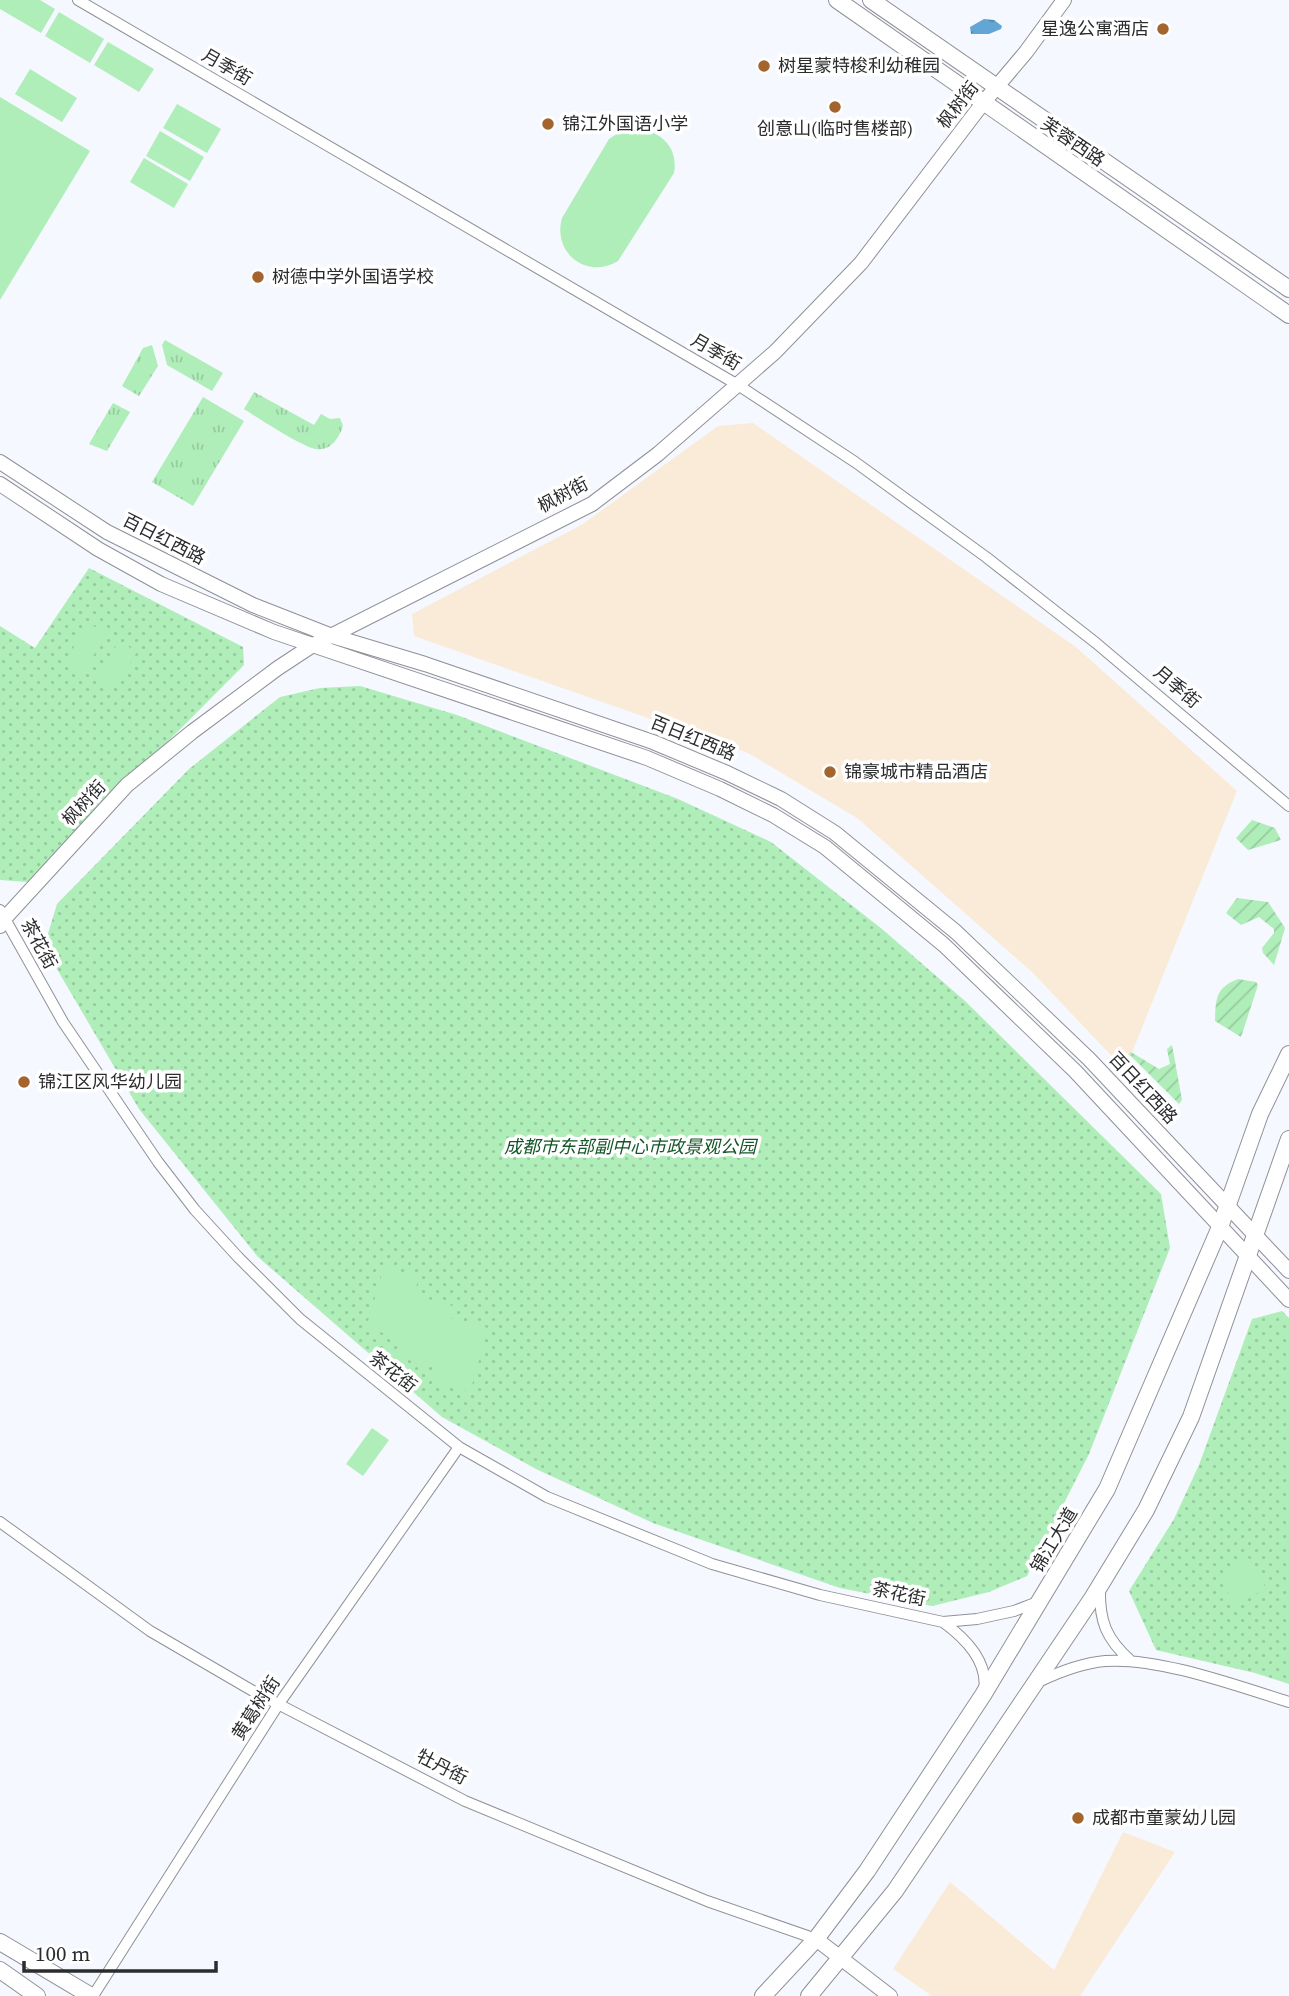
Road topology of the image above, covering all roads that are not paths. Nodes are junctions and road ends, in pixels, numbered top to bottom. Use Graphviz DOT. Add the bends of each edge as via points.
graph roads {
  1 [pos="78,0"];
  2 [pos="836,0"];
  3 [pos="871,0"];
  4 [pos="1064,0"];
  5 [pos="997,87"];
  6 [pos="983,103"];
  7 [pos="1289,289"];
  8 [pos="1289,315"];
  9 [pos="737,385"];
  10 [pos="0,462"];
  11 [pos="0,484"];
  12 [pos="332,636"];
  13 [pos="313,645"];
  14 [pos="1289,806"];
  15 [pos="2,918"];
  16 [pos="1289,1054"];
  17 [pos="1289,1139"];
  18 [pos="1227,1205"];
  19 [pos="1220,1227"];
  20 [pos="1255,1233"];
  21 [pos="1247,1258"];
  22 [pos="1289,1271"];
  23 [pos="1289,1300"];
  24 [pos="459,1447"];
  25 [pos="0,1522"];
  26 [pos="1100,1585"];
  27 [pos="1048,1588"];
  28 [pos="943,1622"];
  29 [pos="1131,1661"];
  30 [pos="1035,1683"];
  31 [pos="983,1695"];
  32 [pos="1289,1702"];
  33 [pos="278,1704"];
  34 [pos="816,1939"];
  35 [pos="0,1942"];
  36 [pos="841,1959"];
  37 [pos="0,1970"];
  38 [pos="37,1996"];
  39 [pos="92,1996"];
  40 [pos="763,1996"];
  41 [pos="809,1996"];
  42 [pos="890,1996"];
  1 -- 9 [label="street, 月季街"];
  2 -- 6 [label="main road, 芙蓉西路"];
  3 -- 5 [label="main road, 芙蓉西路"];
  4 -- 5 [label="street, 枫树街"];
  5 -- 6 [label="street, 枫树街"];
  5 -- 7 [label="main road, 芙蓉西路"];
  6 -- 8 [label="main road, 芙蓉西路"];
  6 -- 9 [label="street, 枫树街" via="861,263"];
  9 -- 12 [label="street, 枫树街" via="592,504"];
  9 -- 14 [label="street, 月季街" via="855,462 986,557"];
  10 -- 12 [label="street, 百日红西路" via="107,532 253,604"];
  11 -- 13 [label="street, 百日红西路" via="98,550 161,584"];
  12 -- 13 [label="street, 枫树街"];
  12 -- 18 [label="street, 百日红西路" via="653,742 782,799 835,832 956,932 1088,1059"];
  13 -- 15 [label="street, 枫树街" via="127,785"];
  13 -- 19 [label="street, 百日红西路" via="647,758 762,809 825,847 944,945 1075,1071"];
  15 -- 24 [label="street, 茶花街" via="63,1022 195,1210 300,1319"];
  16 -- 18 [label="main road, 锦江大道" via="1260,1114"];
  17 -- 20 [label="main road"];
  18 -- 19 [label="main road, 锦江大道"];
  18 -- 20 [label="street, 百日红西路"];
  19 -- 21 [label="street, 百日红西路"];
  19 -- 27 [label="main road, 锦江大道" via="1107,1489"];
  20 -- 21 [label="main road"];
  20 -- 22 [label="street, 百日红西路"];
  21 -- 23 [label="street, 百日红西路"];
  21 -- 26 [label="main road" via="1191,1417 1146,1510"];
  24 -- 28 [label="street, 茶花街" via="547,1497 712,1563 820,1595"];
  24 -- 33 [label="street, 黄葛树街"];
  25 -- 33 [label="street, 牡丹街" via="149,1631"];
  26 -- 29 [label="street" via="1099,1609 1106,1631"];
  26 -- 30 [label="main road"];
  27 -- 28 [label="street, 茶花街" via="1035,1603 1014,1611"];
  27 -- 31 [label="main road, 锦江大道"];
  28 -- 31 [label="street, 茶花街" via="963,1637 975,1654 984,1672"];
  29 -- 30 [label="street" via="1080,1666"];
  29 -- 32 [label="street" via="1200,1675"];
  30 -- 36 [label="main road" via="895,1891"];
  31 -- 34 [label="main road, 锦江大道" via="867,1871"];
  33 -- 34 [label="street, 牡丹街" via="465,1801 707,1901"];
  33 -- 39 [label="street, 黄葛树街"];
  34 -- 36 [label="street, 牡丹街"];
  34 -- 40 [label="main road, 锦江大道"];
  35 -- 39 [label="main road"];
  36 -- 41 [label="main road"];
  36 -- 42 [label="street, 牡丹街"];
  37 -- 38 [label="main road"];
}
